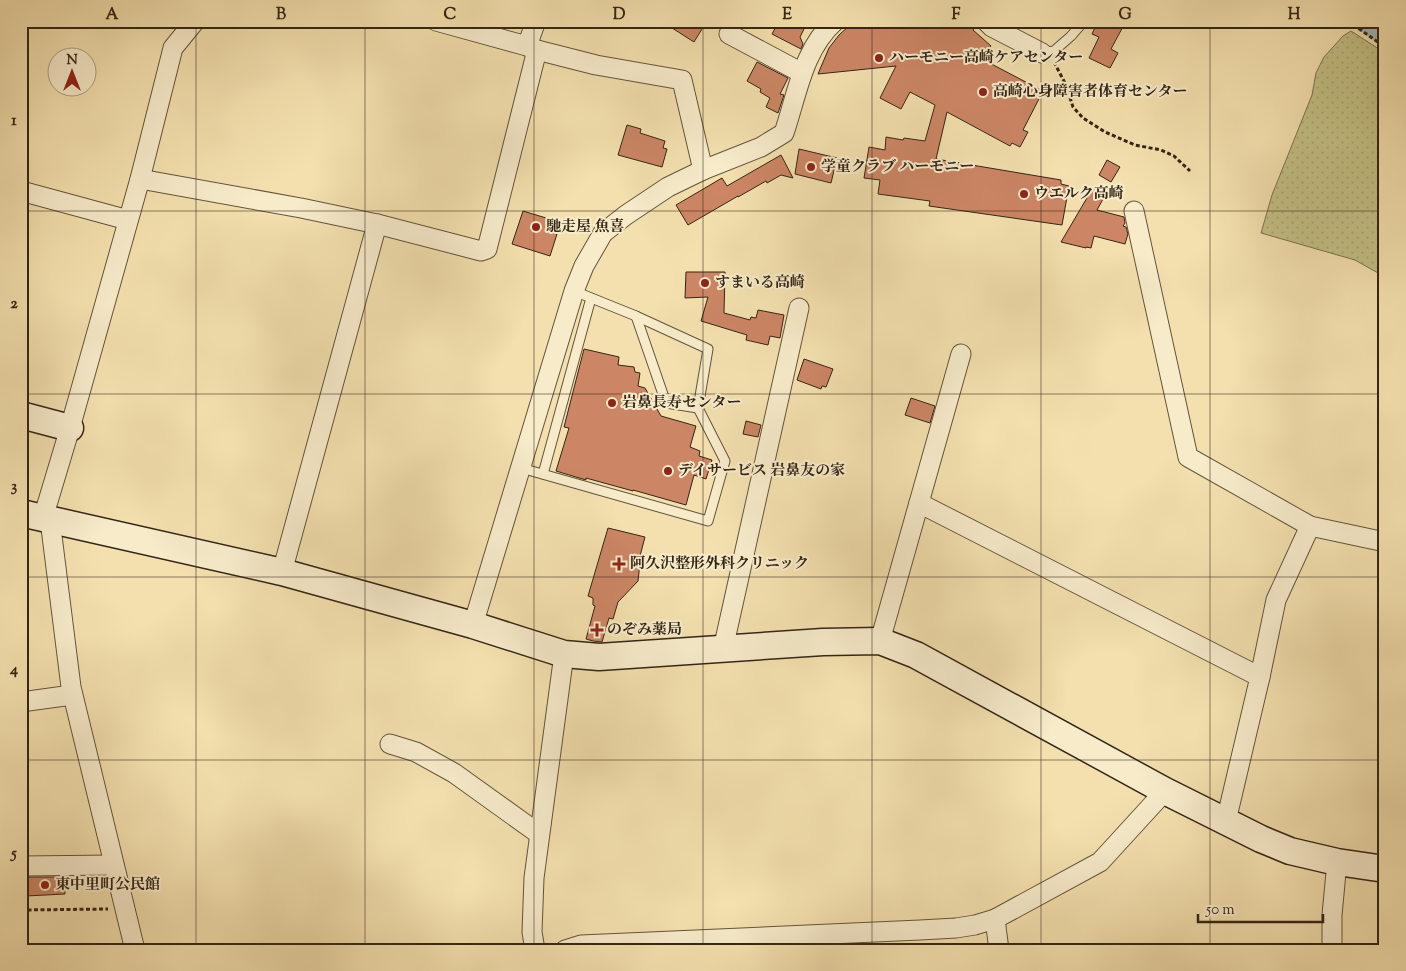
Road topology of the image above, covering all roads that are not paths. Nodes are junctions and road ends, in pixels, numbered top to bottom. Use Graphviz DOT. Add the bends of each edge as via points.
graph roads {
  1 [pos="194,21"];
  2 [pos="436,21"];
  3 [pos="536,21"];
  4 [pos="986,21"];
  5 [pos="1084,21"];
  6 [pos="829,23"];
  7 [pos="728,34"];
  8 [pos="532,48"];
  9 [pos="1042,53"];
  10 [pos="802,73"];
  11 [pos="702,170"];
  12 [pos="140,179"];
  13 [pos="21,191"];
  14 [pos="1134,211"];
  15 [pos="128,220"];
  16 [pos="377,224"];
  17 [pos="574,291"];
  18 [pos="591,298"];
  19 [pos="800,308"];
  20 [pos="636,316"];
  21 [pos="962,354"];
  22 [pos="698,408"];
  23 [pos="21,415"];
  24 [pos="70,428"];
  25 [pos="521,468"];
  26 [pos="544,474"];
  27 [pos="919,503"];
  28 [pos="38,517"];
  29 [pos="1310,526"];
  30 [pos="1385,542"];
  31 [pos="282,572"];
  32 [pos="473,625"];
  33 [pos="880,641"];
  34 [pos="723,650"];
  35 [pos="564,654"];
  36 [pos="1260,677"];
  37 [pos="72,695"];
  38 [pos="21,702"];
  39 [pos="390,744"];
  40 [pos="1165,791"];
  41 [pos="1226,821"];
  42 [pos="539,834"];
  43 [pos="1336,862"];
  44 [pos="114,865"];
  45 [pos="21,866"];
  46 [pos="1385,869"];
  47 [pos="995,919"];
  48 [pos="135,950"];
  49 [pos="535,950"];
  50 [pos="565,950"];
  51 [pos="999,950"];
  52 [pos="1332,950"];
  1 -- 12 [label="street" via="173,48"];
  2 -- 8 [label="street"];
  3 -- 8 [label="street"];
  4 -- 9 [label="street"];
  5 -- 9 [label="lane" via="1054,51"];
  6 -- 10 [label="street"];
  7 -- 10 [label="street"];
  8 -- 11 [label="street" via="596,65 682,80"];
  8 -- 16 [label="street" via="487,249 481,251"];
  10 -- 11 [label="street" via="784,133"];
  11 -- 17 [label="street" via="668,187 603,233"];
  12 -- 15 [label="street"];
  12 -- 16 [label="street"];
  13 -- 15 [label="street"];
  14 -- 29 [label="street" via="1188,457"];
  15 -- 24 [label="street"];
  16 -- 31 [label="street"];
  17 -- 18 [label="lane"];
  17 -- 25 [label="street"];
  18 -- 20 [label="lane"];
  18 -- 26 [label="lane"];
  19 -- 34 [label="street"];
  20 -- 22 [label="lane" via="666,403"];
  20 -- 22 [label="lane" via="708,349"];
  21 -- 27 [label="street"];
  22 -- 26 [label="lane" via="725,461 708,521"];
  23 -- 24 [label="street"];
  24 -- 28 [label="street"];
  25 -- 26 [label="lane"];
  25 -- 32 [label="street"];
  27 -- 33 [label="street"];
  27 -- 36 [label="street"];
  28 -- 31 [label="street"];
  28 -- 37 [label="street"];
  29 -- 30 [label="street"];
  29 -- 36 [label="street" via="1276,600"];
  31 -- 32 [label="street"];
  32 -- 35 [label="street"];
  33 -- 34 [label="street"];
  33 -- 40 [label="street" via="916,655"];
  34 -- 35 [label="street" via="599,657"];
  35 -- 42 [label="street"];
  36 -- 41 [label="street"];
  37 -- 38 [label="street"];
  37 -- 44 [label="street"];
  39 -- 42 [label="street" via="416,752 454,773"];
  40 -- 41 [label="street"];
  40 -- 47 [label="street" via="1100,862"];
  41 -- 43 [label="street" via="1290,851"];
  42 -- 49 [label="street" via="532,932"];
  43 -- 46 [label="street"];
  43 -- 52 [label="street"];
  44 -- 45 [label="street"];
  44 -- 48 [label="street"];
  47 -- 50 [label="street" via="956,928 616,943 582,945"];
  47 -- 51 [label="street"];
}
